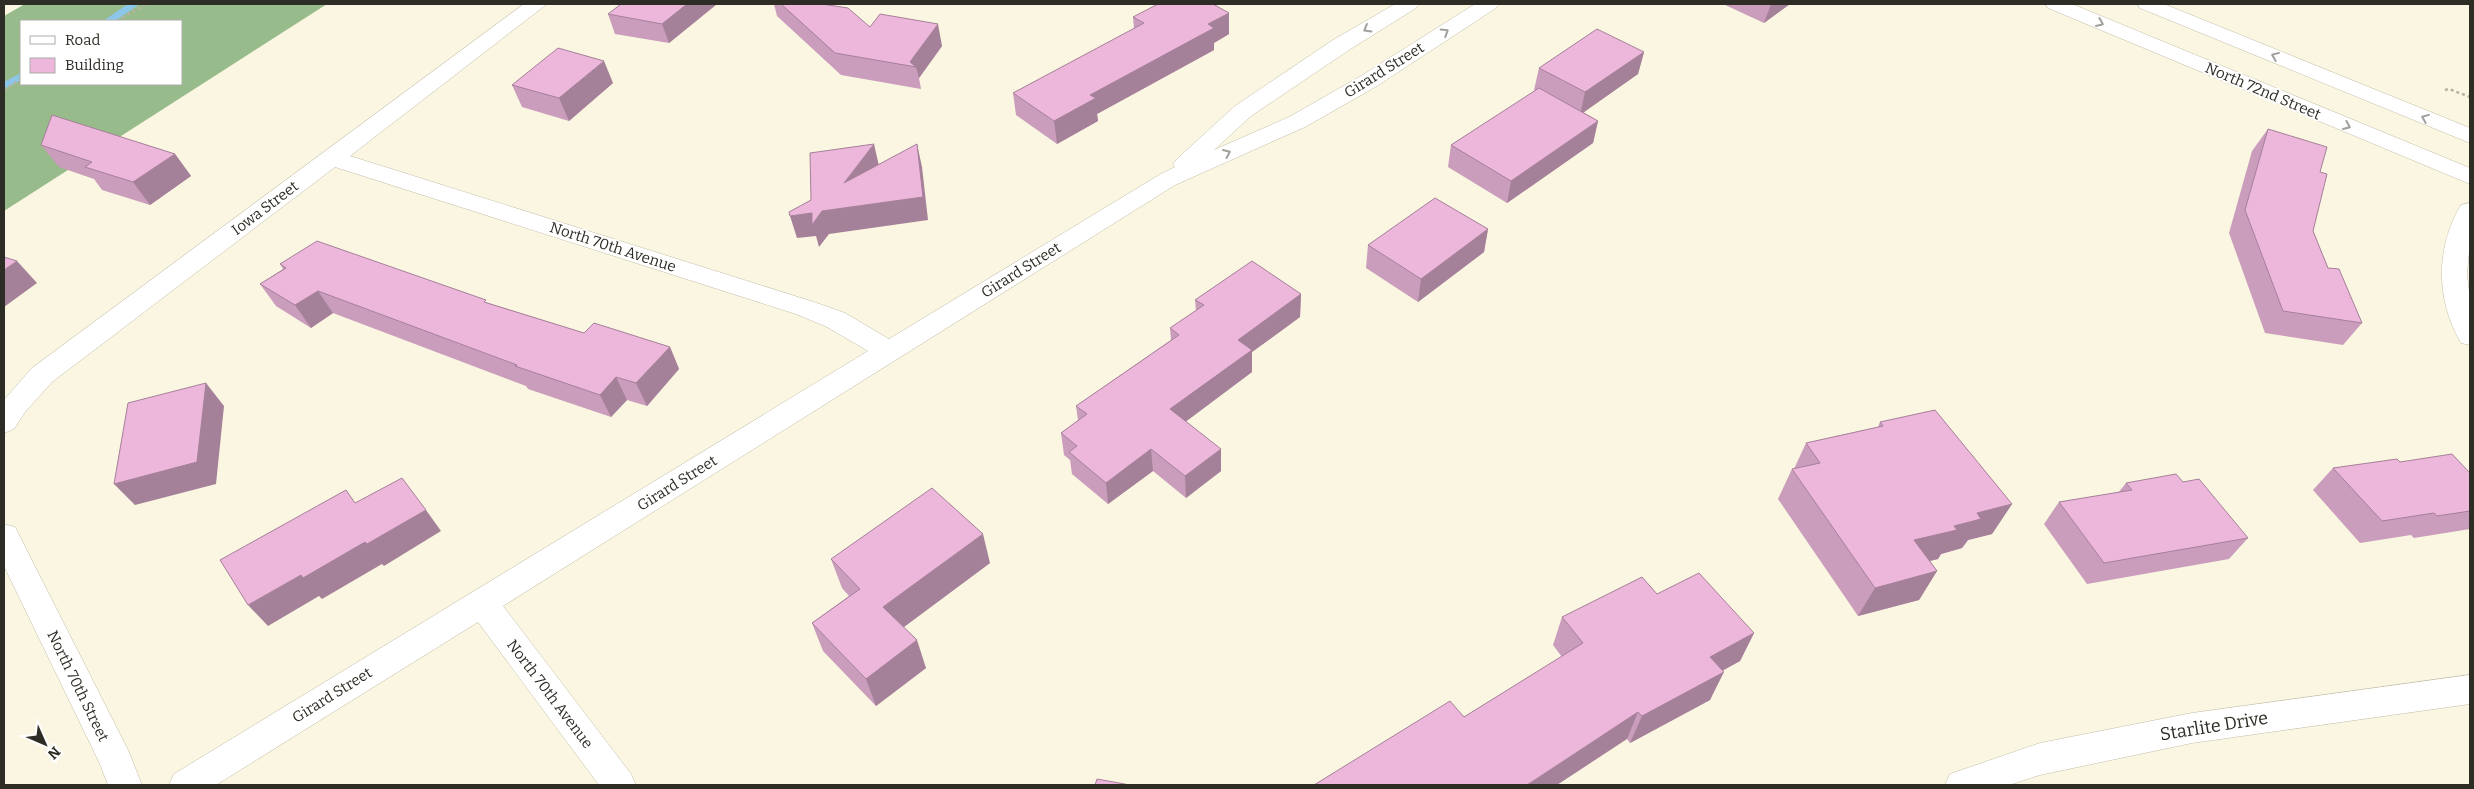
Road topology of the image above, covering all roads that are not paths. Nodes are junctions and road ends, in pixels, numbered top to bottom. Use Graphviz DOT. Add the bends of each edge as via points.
graph roads {
  1 [pos="537,4"];
  2 [pos="1409,4"];
  3 [pos="1490,4"];
  4 [pos="2055,4"];
  5 [pos="2147,4"];
  6 [pos="2470,135"];
  7 [pos="331,158"];
  8 [pos="2470,177"];
  9 [pos="1167,180"];
  10 [pos="2470,211"];
  11 [pos="2470,336"];
  12 [pos="889,352"];
  13 [pos="4,422"];
  14 [pos="4,536"];
  15 [pos="482,603"];
  16 [pos="2470,689"];
  17 [pos="125,785"];
  18 [pos="186,785"];
  19 [pos="619,785"];
  20 [pos="1962,785"];
  1 -- 7 [label="street, Iowa Street"];
  2 -- 9 [label="street, Girard Street, one-way" via="1243,111"];
  9 -- 3 [label="street, Girard Street, one-way" via="1298,122"];
  4 -- 8 [label="street, North 72nd Street, one-way"];
  6 -- 5 [label="street, one-way"];
  7 -- 12 [label="street, North 70th Avenue" via="805,308 836,320"];
  7 -- 13 [label="street, Iowa Street" via="42,376 15,404"];
  9 -- 12 [label="street, Girard Street"];
  10 -- 11 [label="street" via="2462,228 2454,262 2455,296"];
  12 -- 15 [label="street, Girard Street"];
  14 -- 17 [label="street, North 70th Street"];
  15 -- 18 [label="street, Girard Street"];
  15 -- 19 [label="street, North 70th Avenue"];
  16 -- 20 [label="street, Starlite Drive" via="2192,728 2040,759"];
}
